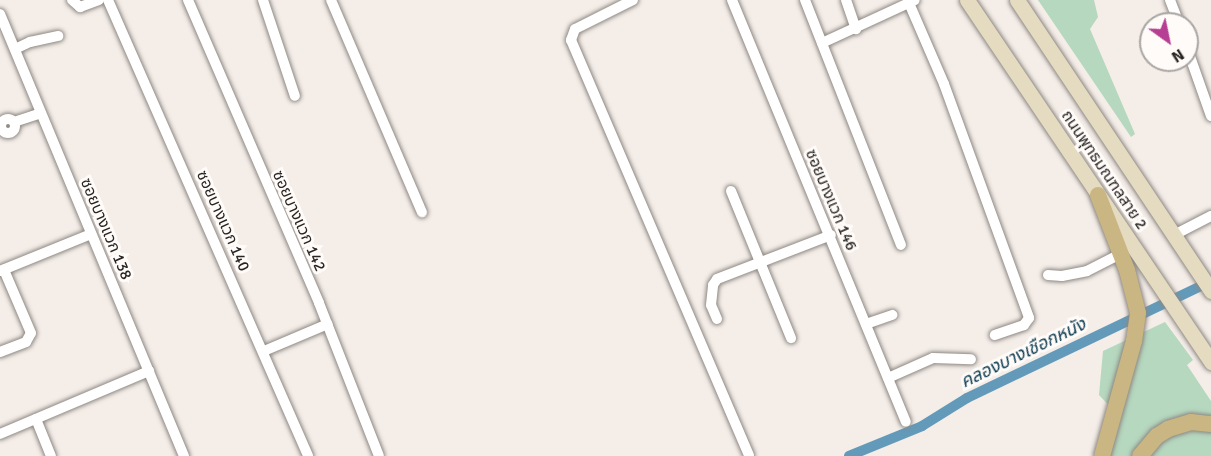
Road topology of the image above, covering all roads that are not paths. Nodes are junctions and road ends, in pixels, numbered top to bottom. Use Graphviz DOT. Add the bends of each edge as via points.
graph roads {
  1 [pos="72,0"];
  2 [pos="99,0"];
  3 [pos="108,0"];
  4 [pos="188,0"];
  5 [pos="263,0"];
  6 [pos="331,0"];
  7 [pos="633,0"];
  8 [pos="732,0"];
  9 [pos="805,0"];
  10 [pos="846,0"];
  11 [pos="966,0"];
  12 [pos="1017,0"];
  13 [pos="912,2"];
  14 [pos="0,14"];
  15 [pos="856,29"];
  16 [pos="58,36"];
  17 [pos="822,43"];
  18 [pos="15,49"];
  19 [pos="1195,72"];
  20 [pos="295,96"];
  21 [pos="41,113"];
  22 [pos="1211,116"];
  23 [pos="14,122"];
  24 [pos="732,191"];
  25 [pos="1098,195"];
  26 [pos="422,212"];
  27 [pos="1211,216"];
  28 [pos="91,234"];
  29 [pos="831,235"];
  30 [pos="1174,235"];
  31 [pos="901,245"];
  32 [pos="1121,254"];
  33 [pos="761,261"];
  34 [pos="2,270"];
  35 [pos="1048,275"];
  36 [pos="1211,291"];
  37 [pos="892,315"];
  38 [pos="717,319"];
  39 [pos="328,324"];
  40 [pos="866,324"];
  41 [pos="995,335"];
  42 [pos="791,338"];
  43 [pos="264,351"];
  44 [pos="0,352"];
  45 [pos="971,359"];
  46 [pos="1211,362"];
  47 [pos="149,371"];
  48 [pos="888,378"];
  49 [pos="904,417"];
  50 [pos="36,418"];
  51 [pos="1211,424"];
  52 [pos="0,434"];
  53 [pos="51,456"];
  54 [pos="183,456"];
  55 [pos="308,456"];
  56 [pos="380,456"];
  57 [pos="749,456"];
  58 [pos="1102,456"];
  59 [pos="1140,456"];
  1 -- 2 [label="street" via="80,7"];
  3 -- 43 [label="street, ซอยบางแวก 140"];
  4 -- 39 [label="street, ซอยบางแวก 142"];
  5 -- 20 [label="street"];
  6 -- 26 [label="street"];
  7 -- 57 [label="street" via="575,29 571,40"];
  8 -- 29 [label="street, ซอยบางแวก 146"];
  9 -- 17 [label="street"];
  10 -- 15 [label="street"];
  11 -- 25 [label="main road, ถนนพุทธมณฑลสาย 2"];
  12 -- 30 [label="main road, ถนนพุทธมณฑลสาย 2"];
  13 -- 15 [label="street"];
  13 -- 41 [label="street" via="1029,318 1024,325"];
  14 -- 18 [label="street, ซอยบางแวก 138"];
  15 -- 17 [label="street"];
  16 -- 18 [label="street"];
  17 -- 31 [label="street"];
  18 -- 21 [label="street, ซอยบางแวก 138"];
  19 -- 22 [label="street"];
  21 -- 23 [label="street"];
  21 -- 28 [label="street, ซอยบางแวก 138"];
  24 -- 33 [label="street"];
  25 -- 32 [label="main road"];
  25 -- 46 [label="main road, ถนนพุทธมณฑลสาย 2"];
  27 -- 30 [label="street"];
  28 -- 34 [label="street"];
  28 -- 47 [label="street, ซอยบางแวก 138"];
  29 -- 33 [label="street"];
  29 -- 40 [label="street, ซอยบางแวก 146"];
  30 -- 36 [label="main road, ถนนพุทธมณฑลสาย 2"];
  32 -- 35 [label="street" via="1087,271"];
  32 -- 58 [label="main road" via="1136,297 1137,326"];
  33 -- 38 [label="street" via="714,283 711,305"];
  33 -- 42 [label="street"];
  34 -- 44 [label="street" via="31,333 26,342"];
  37 -- 40 [label="street"];
  39 -- 43 [label="street"];
  39 -- 56 [label="street, ซอยบางแวก 142"];
  40 -- 48 [label="street, ซอยบางแวก 146"];
  43 -- 55 [label="street, ซอยบางแวก 140"];
  45 -- 48 [label="street" via="933,358"];
  47 -- 50 [label="street"];
  47 -- 54 [label="street, ซอยบางแวก 138"];
  48 -- 49 [label="street, ซอยบางแวก 146"];
  50 -- 52 [label="street"];
  50 -- 53 [label="street"];
  51 -- 59 [label="main road" via="1191,422 1168,429"];
}
